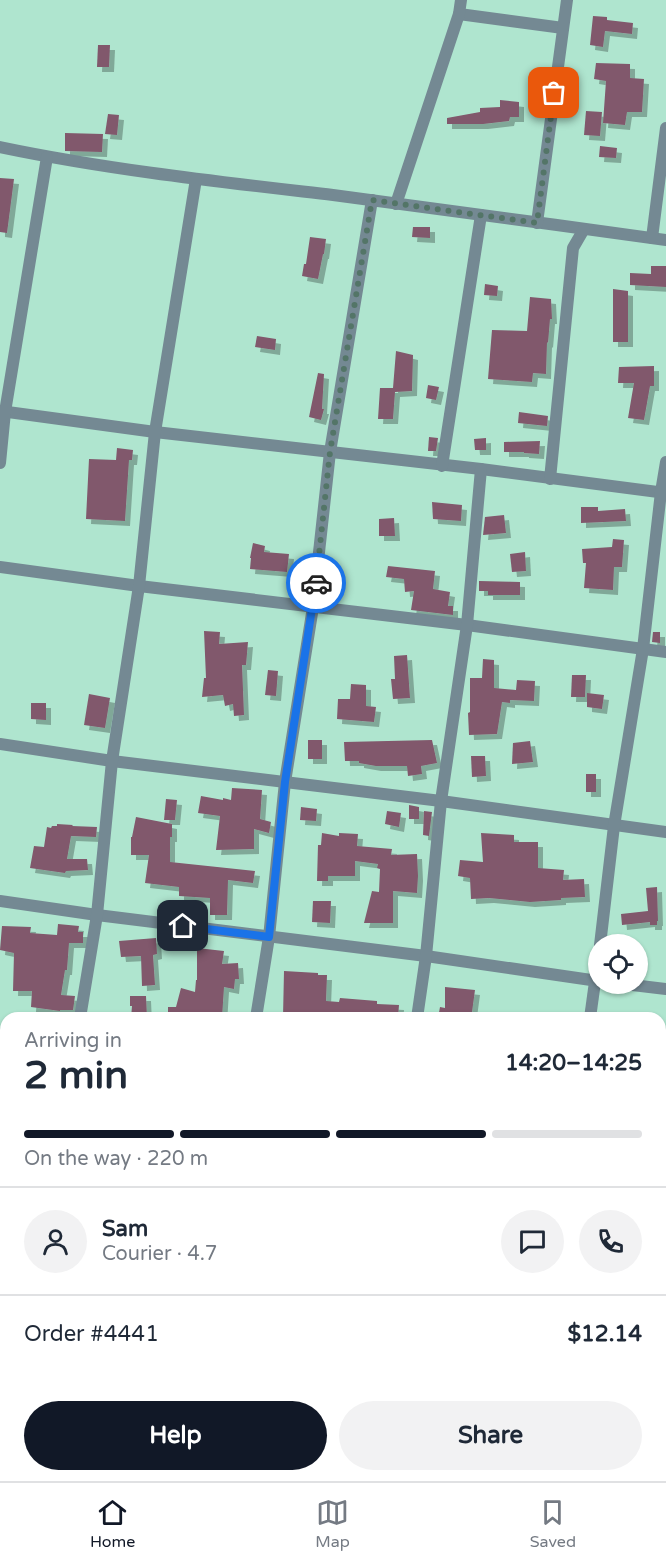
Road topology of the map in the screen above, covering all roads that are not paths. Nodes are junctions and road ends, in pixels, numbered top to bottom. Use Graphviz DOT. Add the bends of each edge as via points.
graph roads {
  1 [pos="461,0"];
  2 [pos="567,0"];
  3 [pos="459,14"];
  4 [pos="563,28"];
  5 [pos="666,128"];
  6 [pos="0,147"];
  7 [pos="47,157"];
  8 [pos="196,178"];
  9 [pos="372,200"];
  10 [pos="396,204"];
  11 [pos="481,215"];
  12 [pos="537,223"];
  13 [pos="584,229"];
  14 [pos="652,238"];
  15 [pos="666,240"];
  16 [pos="3,412"];
  17 [pos="155,432"];
  18 [pos="330,452"];
  19 [pos="666,462"];
  20 [pos="0,463"];
  21 [pos="442,466"];
  22 [pos="481,469"];
  23 [pos="550,479"];
  24 [pos="663,493"];
  25 [pos="0,567"];
  26 [pos="139,586"];
  27 [pos="313,607"];
  28 [pos="466,626"];
  29 [pos="643,650"];
  30 [pos="666,652"];
  31 [pos="0,744"];
  32 [pos="112,760"];
  33 [pos="285,782"];
  34 [pos="441,801"];
  35 [pos="614,826"];
  36 [pos="666,832"];
  37 [pos="0,901"];
  38 [pos="97,915"];
  39 [pos="601,934"];
  40 [pos="269,937"];
  41 [pos="426,956"];
  42 [pos="588,980"];
  43 [pos="648,987"];
  44 [pos="666,989"];
  45 [pos="595,994"];
  46 [pos="81,1012"];
  47 [pos="257,1012"];
  48 [pos="418,1012"];
  49 [pos="591,1012"];
  1 -- 3 [label="street"];
  2 -- 4 [label="street"];
  3 -- 4 [label="street"];
  3 -- 10 [label="street"];
  4 -- 12 [label="street"];
  5 -- 14 [label="street"];
  6 -- 7 [label="street"];
  7 -- 8 [label="street"];
  7 -- 16 [label="street"];
  8 -- 9 [label="street"];
  8 -- 17 [label="street"];
  9 -- 10 [label="street"];
  9 -- 18 [label="street"];
  10 -- 11 [label="street"];
  11 -- 12 [label="street"];
  11 -- 21 [label="street"];
  12 -- 13 [label="street"];
  13 -- 14 [label="street"];
  13 -- 23 [label="street" via="573,248"];
  14 -- 15 [label="street"];
  16 -- 17 [label="street"];
  16 -- 20 [label="street"];
  17 -- 18 [label="street"];
  17 -- 26 [label="street"];
  18 -- 21 [label="street"];
  18 -- 27 [label="street"];
  19 -- 24 [label="street"];
  21 -- 22 [label="street"];
  22 -- 23 [label="street"];
  22 -- 28 [label="street"];
  23 -- 24 [label="street"];
  24 -- 29 [label="street"];
  25 -- 26 [label="street"];
  26 -- 27 [label="street"];
  26 -- 32 [label="street"];
  27 -- 28 [label="street"];
  27 -- 33 [label="street"];
  28 -- 29 [label="street"];
  28 -- 34 [label="street"];
  29 -- 30 [label="street"];
  29 -- 35 [label="street"];
  31 -- 32 [label="street"];
  32 -- 33 [label="street"];
  32 -- 38 [label="street"];
  33 -- 34 [label="street"];
  33 -- 40 [label="street"];
  34 -- 35 [label="street"];
  34 -- 41 [label="street"];
  35 -- 36 [label="street"];
  35 -- 39 [label="street"];
  37 -- 38 [label="street"];
  38 -- 40 [label="street"];
  38 -- 46 [label="street"];
  40 -- 41 [label="street"];
  40 -- 47 [label="street"];
  41 -- 42 [label="street"];
  41 -- 48 [label="street"];
  43 -- 44 [label="street"];
  45 -- 49 [label="street"];
}
